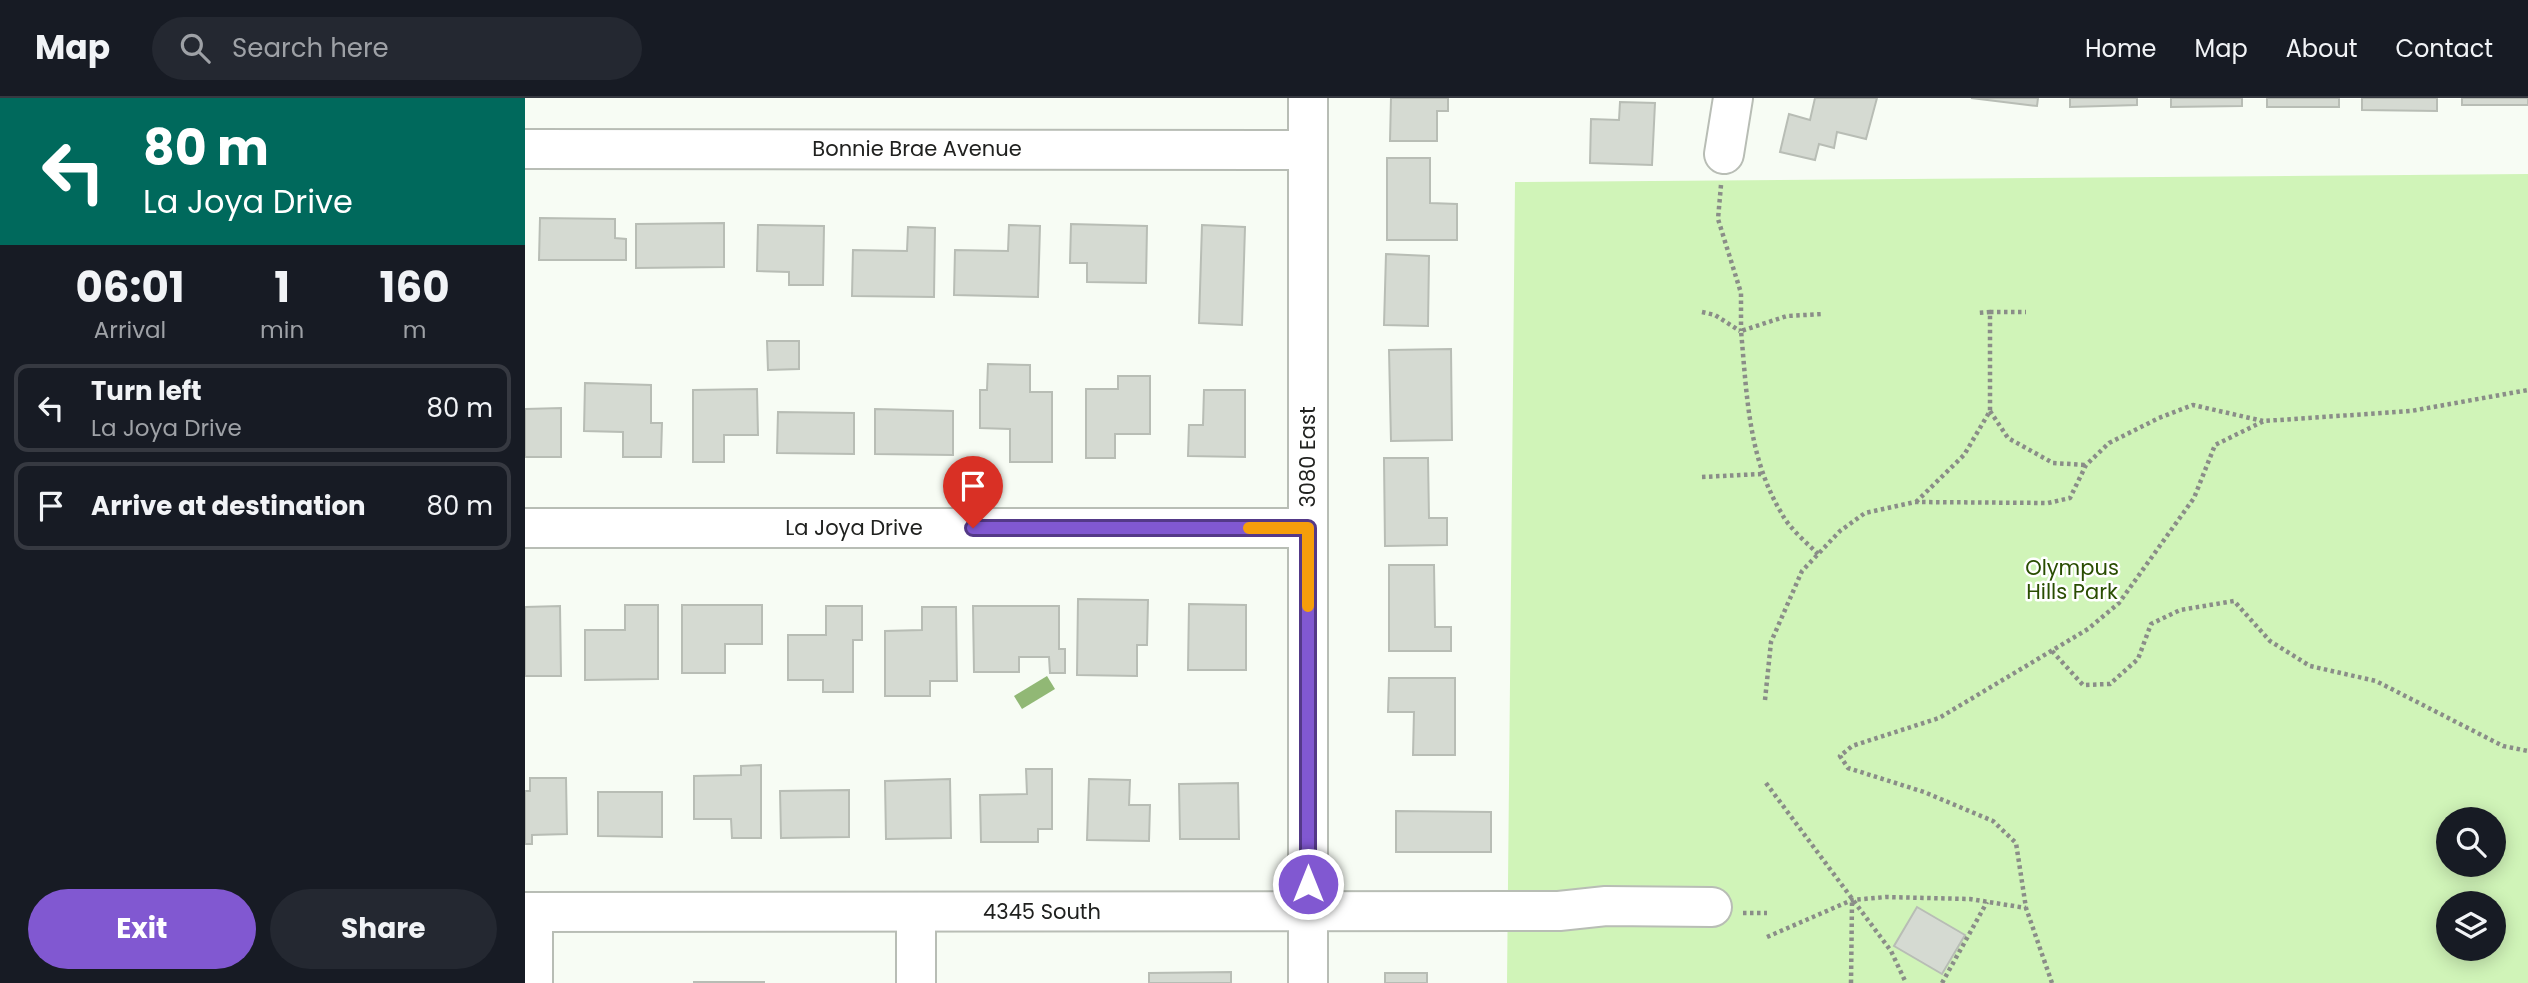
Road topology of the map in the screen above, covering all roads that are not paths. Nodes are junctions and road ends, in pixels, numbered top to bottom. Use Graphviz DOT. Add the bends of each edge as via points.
graph roads {
  1 [pos="1308,98"];
  2 [pos="1733,98"];
  3 [pos="525,149"];
  4 [pos="1308,150"];
  5 [pos="1724,154"];
  6 [pos="525,528"];
  7 [pos="1308,528"];
  8 [pos="1712,907"];
  9 [pos="529,912"];
  10 [pos="916,912"];
  11 [pos="1308,912"];
  12 [pos="533,983"];
  13 [pos="916,983"];
  14 [pos="1308,983"];
  1 -- 4 [label="street, 3080 East"];
  2 -- 5 [label="street"];
  3 -- 4 [label="street, Bonnie Brae Avenue"];
  4 -- 7 [label="street, 3080 East"];
  6 -- 7 [label="street, La Joya Drive"];
  7 -- 11 [label="street, 3080 East"];
  8 -- 11 [label="street, 4345 South"];
  9 -- 10 [label="street, 4345 South"];
  9 -- 12 [label="street"];
  10 -- 11 [label="street, 4345 South"];
  10 -- 13 [label="street"];
  11 -- 14 [label="street, 3080 East"];
}
